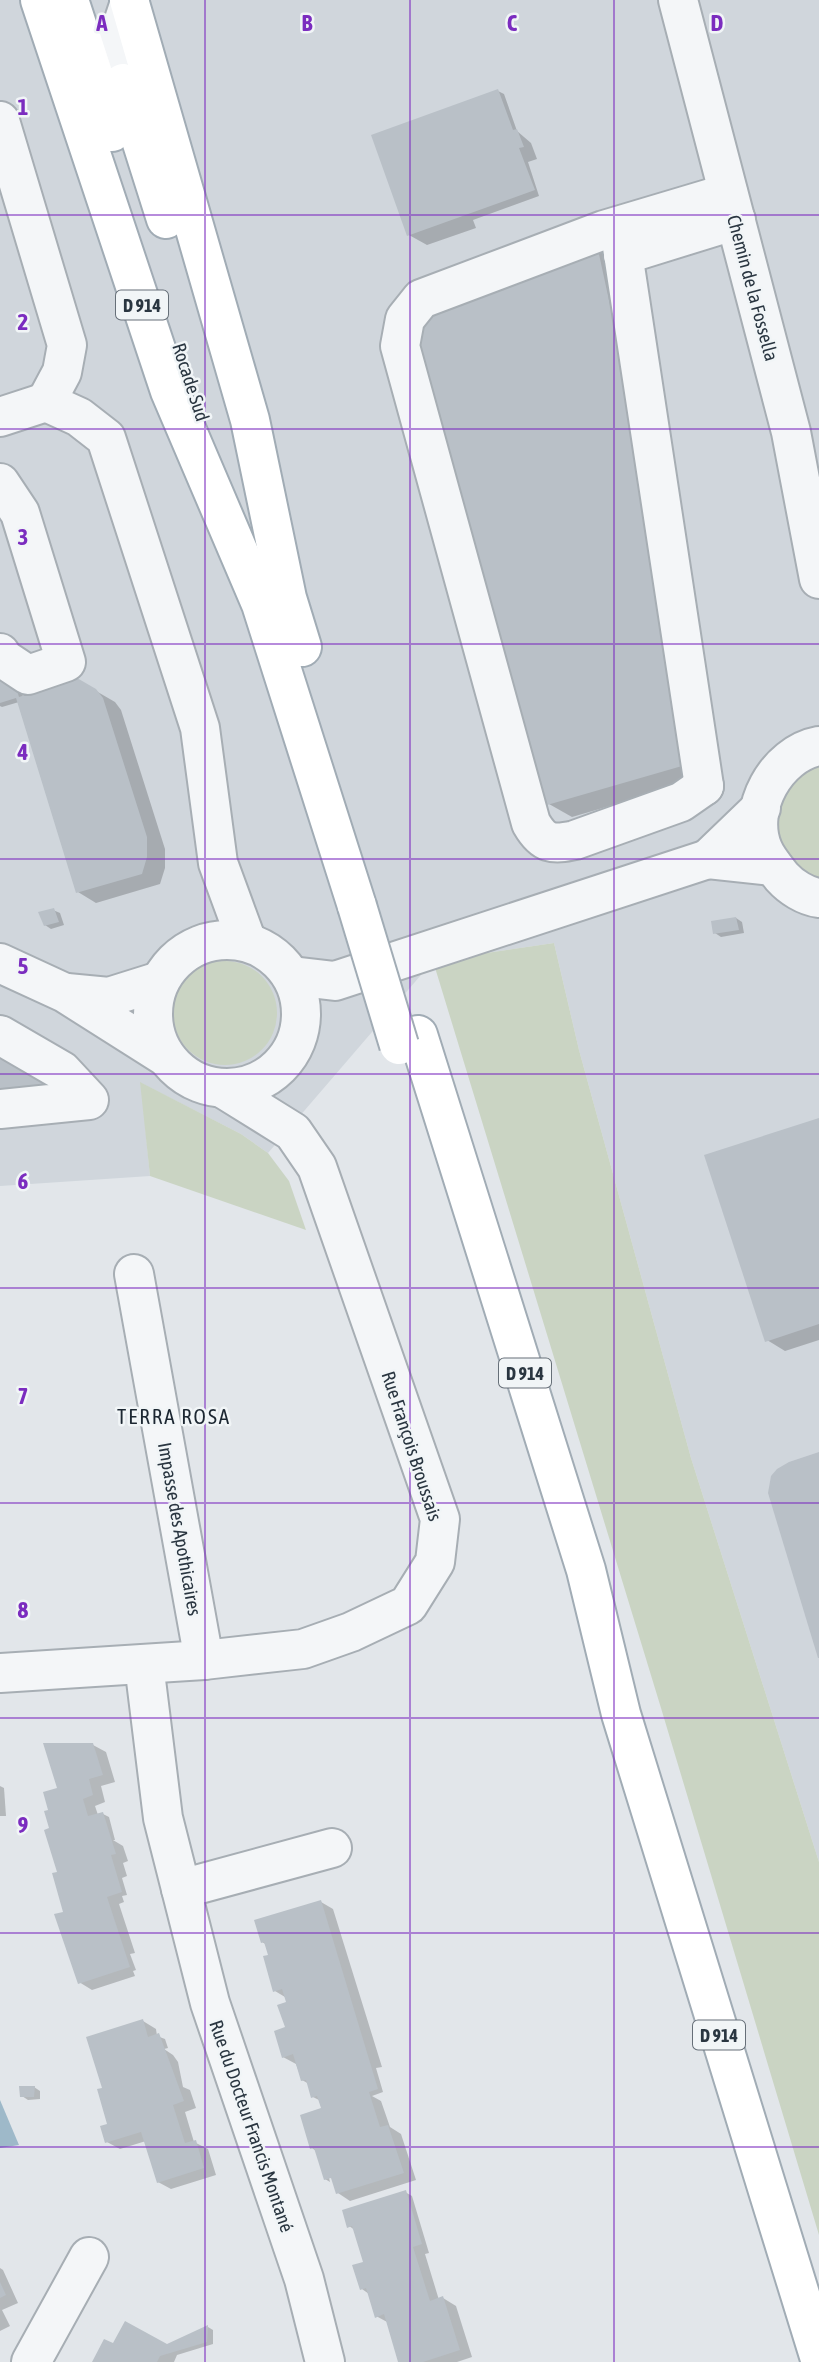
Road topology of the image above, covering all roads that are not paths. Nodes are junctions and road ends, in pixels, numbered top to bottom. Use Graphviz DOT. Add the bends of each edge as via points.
graph roads {
  1 [pos="40,0"];
  2 [pos="69,0"];
  3 [pos="678,0"];
  4 [pos="118,1"];
  5 [pos="0,121"];
  6 [pos="732,206"];
  7 [pos="621,241"];
  8 [pos="46,402"];
  9 [pos="0,417"];
  10 [pos="0,484"];
  11 [pos="819,579"];
  12 [pos="274,601"];
  13 [pos="0,653"];
  14 [pos="816,738"];
  15 [pos="761,808"];
  16 [pos="708,859"];
  17 [pos="218,863"];
  18 [pos="773,866"];
  19 [pos="819,898"];
  20 [pos="247,942"];
  21 [pos="195,946"];
  22 [pos="0,963"];
  23 [pos="292,976"];
  24 [pos="160,981"];
  25 [pos="335,981"];
  26 [pos="65,993"];
  27 [pos="302,1018"];
  28 [pos="0,1035"];
  29 [pos="166,1057"];
  30 [pos="288,1059"];
  31 [pos="224,1089"];
  32 [pos="0,1109"];
  33 [pos="293,1132"];
  34 [pos="134,1274"];
  35 [pos="204,1660"];
  36 [pos="144,1664"];
  37 [pos="0,1673"];
  38 [pos="332,1848"];
  39 [pos="181,1889"];
  40 [pos="89,2257"];
  41 [pos="819,2356"];
  42 [pos="31,2362"];
  43 [pos="325,2362"];
  1 -- 12 [label="main road, D 914" via="170,391"];
  2 -- 12 [label="main road, Rocade Sud"];
  3 -- 6 [label="street, Chemin de la Fossella"];
  4 -- 12 [label="main road, D 914" via="250,420"];
  4 -- 12 [label="main road, Rocade Sud" via="113,53"];
  5 -- 8 [label="street" via="67,345 62,372"];
  6 -- 7 [label="street"];
  6 -- 11 [label="street, Chemin de la Fossella" via="791,432"];
  7 -- 7 [label="street" via="558,247 421,299 405,319 400,346 531,823 539,837 557,844 575,840 565,830 571,820 704,786"];
  8 -- 9 [label="street"];
  8 -- 17 [label="street" via="106,438 200,728"];
  10 -- 13 [label="street" via="20,513 66,662 28,675"];
  12 -- 41 [label="main road, D 914" via="408,1040 586,1570 621,1714"];
  14 -- 15 [label="street" via="777,771"];
  15 -- 16 [label="street"];
  15 -- 18 [label="street" via="758,828"];
  16 -- 18 [label="street"];
  16 -- 25 [label="street"];
  17 -- 20 [label="street"];
  17 -- 21 [label="street"];
  18 -- 19 [label="street" via="790,886"];
  20 -- 21 [label="street" via="220,939"];
  20 -- 23 [label="street" via="272,955"];
  21 -- 24 [label="street" via="174,961"];
  22 -- 26 [label="street"];
  23 -- 25 [label="street"];
  23 -- 27 [label="street"];
  24 -- 26 [label="street" via="109,997"];
  24 -- 29 [label="street" via="153,1000 153,1020"];
  25 -- 27 [label="street"];
  26 -- 29 [label="street"];
  27 -- 30 [label="street"];
  28 -- 32 [label="street" via="62,1071 89,1100"];
  29 -- 31 [label="street" via="202,1085"];
  30 -- 31 [label="street" via="249,1086"];
  30 -- 33 [label="street"];
  31 -- 33 [label="street, Rue François Broussais"];
  33 -- 35 [label="street, Rue François Broussais" via="317,1167 440,1519 435,1562 408,1605 351,1632 303,1649"];
  34 -- 35 [label="street, Impasse des Apothicaires"];
  35 -- 36 [label="street, Rue François Broussais"];
  36 -- 37 [label="street, Rue François Broussais"];
  36 -- 39 [label="street, Rue du Docteur Francis Montané" via="163,1818"];
  38 -- 39 [label="street"];
  39 -- 43 [label="street, Rue du Docteur Francis Montané" via="210,2003 304,2279"];
  40 -- 42 [label="street"];
}
